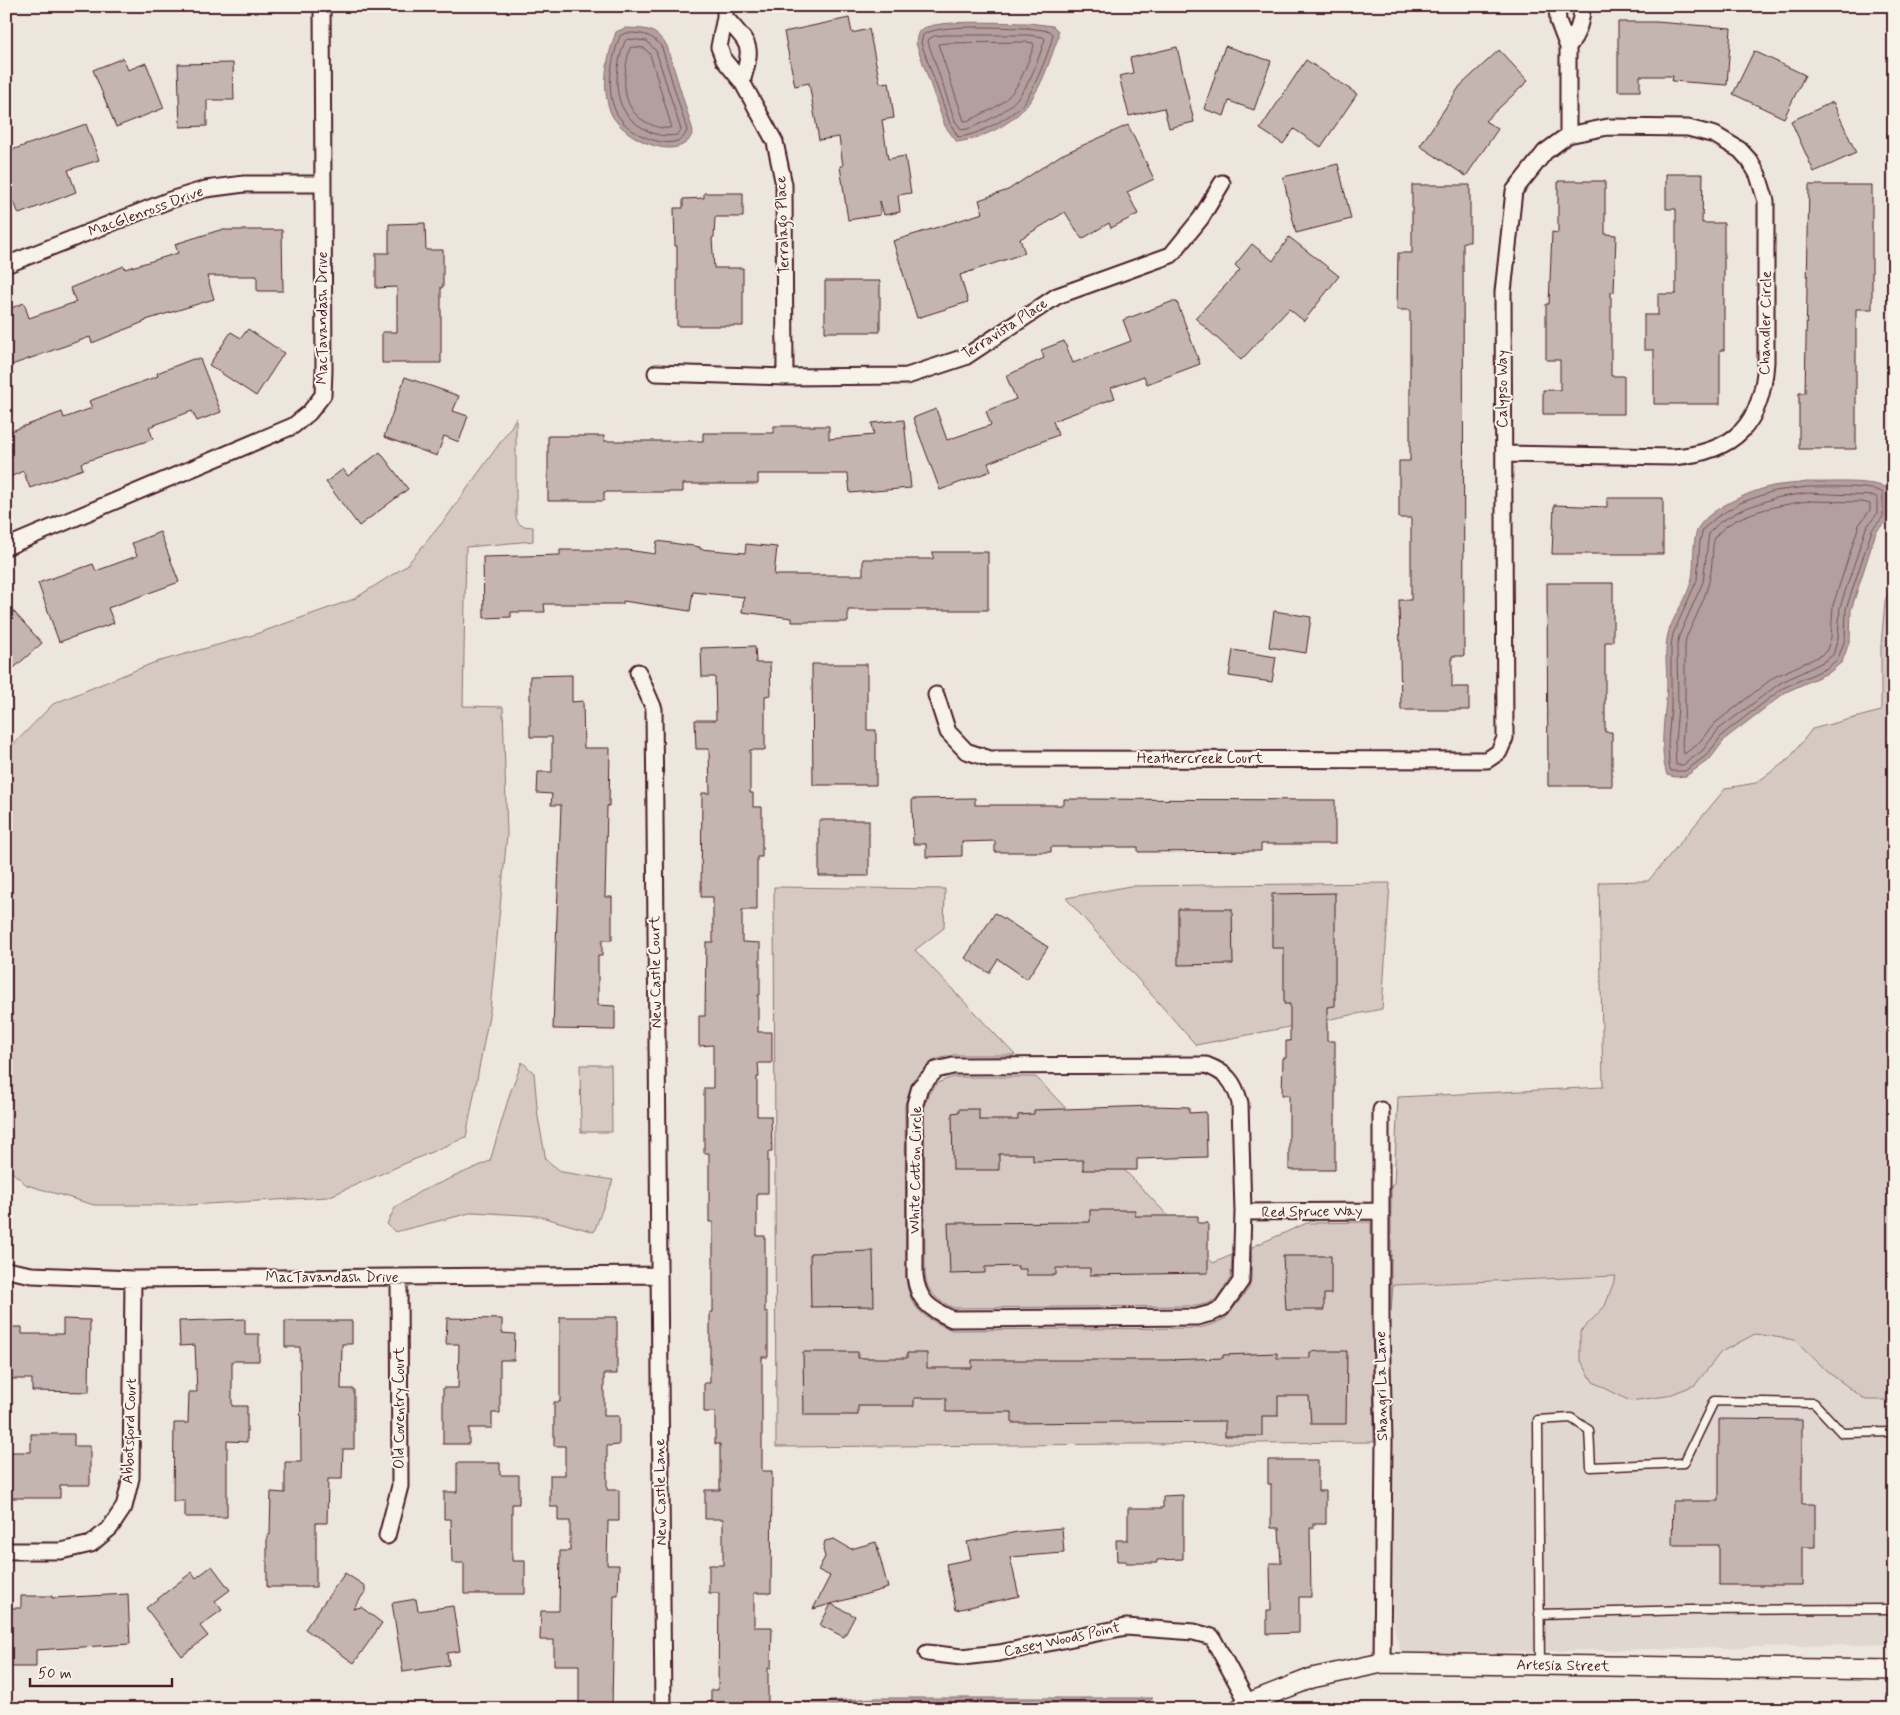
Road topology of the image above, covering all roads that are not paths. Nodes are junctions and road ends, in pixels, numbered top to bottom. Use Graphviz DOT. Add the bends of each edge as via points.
graph roads {
  1 [pos="322,6"];
  2 [pos="1557,6"];
  3 [pos="1582,6"];
  4 [pos="725,12"];
  5 [pos="1568,46"];
  6 [pos="742,82"];
  7 [pos="1568,135"];
  8 [pos="1222,183"];
  9 [pos="322,184"];
  10 [pos="6,265"];
  11 [pos="656,373"];
  12 [pos="785,377"];
  13 [pos="1504,454"];
  14 [pos="6,546"];
  15 [pos="638,672"];
  16 [pos="936,695"];
  17 [pos="1499,752"];
  18 [pos="1381,1110"];
  19 [pos="1381,1211"];
  20 [pos="1243,1212"];
  21 [pos="6,1270"];
  22 [pos="659,1274"];
  23 [pos="399,1278"];
  24 [pos="133,1279"];
  25 [pos="1894,1432"];
  26 [pos="387,1536"];
  27 [pos="6,1551"];
  28 [pos="1894,1609"];
  29 [pos="1539,1614"];
  30 [pos="927,1653"];
  31 [pos="1382,1664"];
  32 [pos="1540,1666"];
  33 [pos="1894,1670"];
  34 [pos="1244,1706"];
  35 [pos="663,1709"];
  1 -- 9 [label="street, MacTavandash Drive"];
  2 -- 5 [label="street" via="1558,21"];
  3 -- 5 [label="street" via="1576,36"];
  4 -- 6 [label="street, Terralago Place" via="719,48 724,60"];
  4 -- 6 [label="street, Terralago Place" via="749,45 750,54"];
  5 -- 7 [label="street"];
  6 -- 12 [label="street, Terralago Place" via="775,142 784,185"];
  7 -- 13 [label="street, Calypso Way" via="1545,152 1514,191 1502,292"];
  7 -- 13 [label="street, Chandler Circle" via="1608,127 1688,128 1728,142 1750,161 1766,201 1765,384 1755,413 1740,433 1712,450 1696,455"];
  8 -- 12 [label="street, Terravista Place" via="1201,218 1171,255 1057,296 965,357 907,376"];
  9 -- 10 [label="street, MacGlenross Drive" via="244,184 206,189 170,200"];
  9 -- 14 [label="street, MacTavandash Drive" via="323,395 309,413 293,426"];
  11 -- 12 [label="street, Terravista Place"];
  13 -- 17 [label="street, Calypso Way" via="1505,738"];
  15 -- 22 [label="street, New Castle Court" via="654,709"];
  16 -- 17 [label="street, Heathercreek Court" via="948,732 966,751 990,759 1487,760"];
  18 -- 19 [label="street, Shangri La Lane"];
  19 -- 20 [label="street, Red Spruce Way"];
  19 -- 31 [label="street, Shangri La Lane"];
  20 -- 20 [label="street, White Cotton Circle" via="1241,1281 1222,1308 1212,1313 1197,1317 952,1319 927,1305 917,1290 914,1104 920,1088 936,1070 953,1066 1206,1065 1227,1076 1240,1103"];
  21 -- 24 [label="street, MacTavandash Drive"];
  22 -- 23 [label="street, MacTavandash Drive"];
  22 -- 35 [label="street, New Castle Lane"];
  23 -- 24 [label="street, MacTavandash Drive"];
  23 -- 26 [label="street, Old Coventry Court" via="400,1486"];
  24 -- 27 [label="street, Abbotsford Court" via="131,1478 124,1507 110,1528 91,1544 61,1550"];
  25 -- 29 [label="lane" via="1842,1432 1814,1403 1714,1401 1684,1463 1591,1467 1589,1430 1571,1418 1538,1420"];
  28 -- 29 [label="lane"];
  29 -- 32 [label="lane"];
  30 -- 34 [label="street, Casey Woods Point" via="962,1656 998,1653 1126,1626 1194,1632 1212,1637"];
  31 -- 32 [label="street, Artesia Street"];
  31 -- 34 [label="street, Artesia Street" via="1312,1678"];
  32 -- 33 [label="street, Artesia Street"];
}
